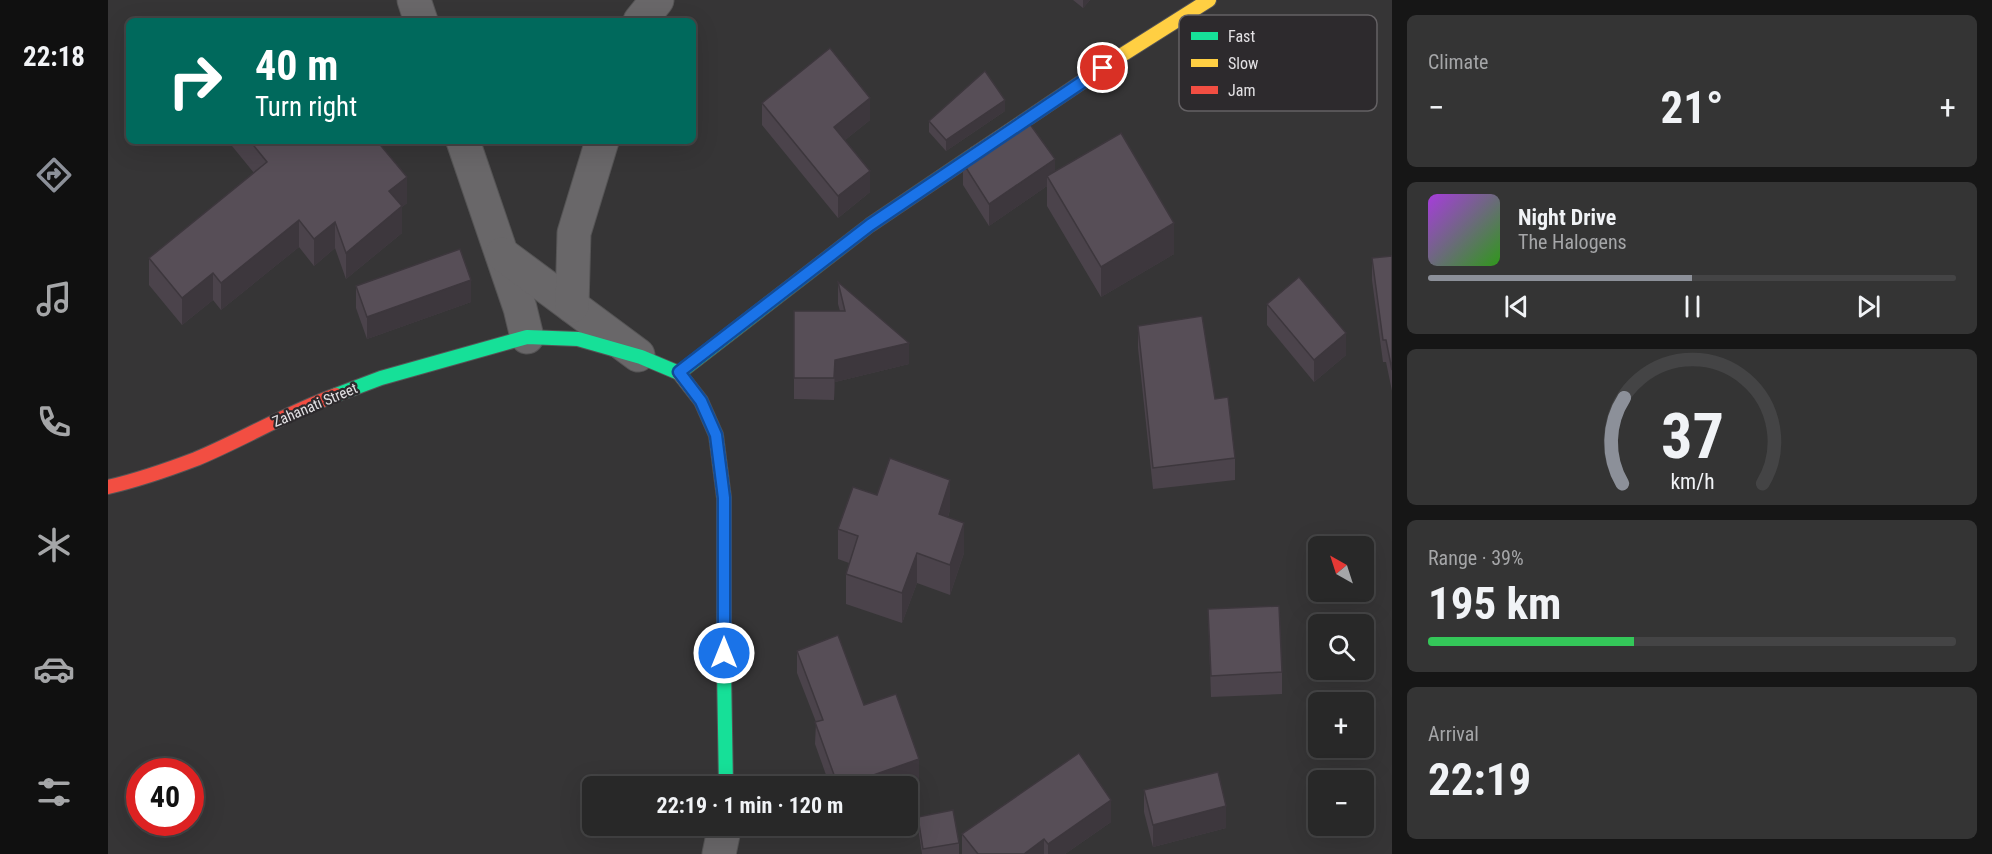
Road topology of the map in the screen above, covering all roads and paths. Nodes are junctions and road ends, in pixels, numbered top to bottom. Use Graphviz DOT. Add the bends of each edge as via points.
graph roads {
  1 [pos="414,0"];
  2 [pos="657,0"];
  3 [pos="1209,0"];
  4 [pos="1185,15"];
  5 [pos="420,18"];
  6 [pos="642,18"];
  7 [pos="1179,19"];
  8 [pos="464,144"];
  9 [pos="601,144"];
  10 [pos="502,254"];
  11 [pos="572,306"];
  12 [pos="527,337"];
  13 [pos="641,357"];
  14 [pos="679,372"];
  15 [pos="108,487"];
  16 [pos="726,776"];
  17 [pos="723,836"];
  18 [pos="719,854"];
  1 -- 5 [label="street"];
  2 -- 6 [label="street"];
  3 -- 4 [label="street"];
  7 -- 14 [label="street" via="870,225"];
  8 -- 10 [label="street"];
  9 -- 11 [label="street" via="574,233"];
  10 -- 11 [label="street"];
  10 -- 12 [label="street"];
  11 -- 13 [label="street"];
  12 -- 13 [label="street, Zahanati Street" via="578,339"];
  12 -- 15 [label="street, Zahanati Street" via="381,378 308,405 198,458"];
  13 -- 14 [label="street, Zahanati Street"];
  14 -- 16 [label="street" via="701,401 716,435 724,498"];
  17 -- 18 [label="street"];
}
